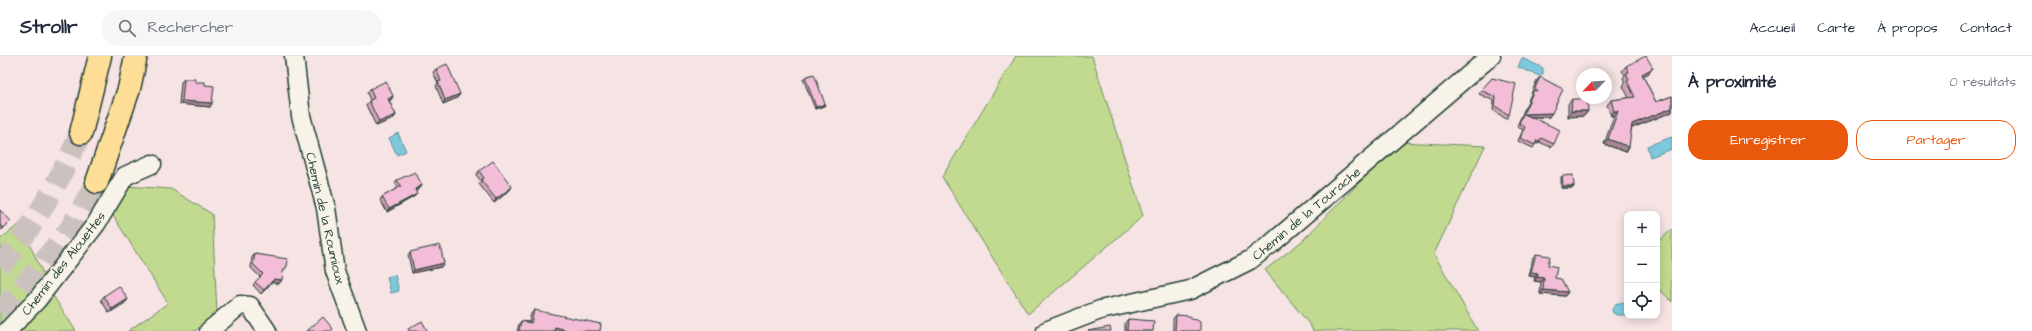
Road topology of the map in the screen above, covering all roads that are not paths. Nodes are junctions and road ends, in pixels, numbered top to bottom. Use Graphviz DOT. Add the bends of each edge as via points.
graph roads {
  1 [pos="100,56"];
  2 [pos="136,56"];
  3 [pos="294,56"];
  4 [pos="1491,56"];
  5 [pos="81,133"];
  6 [pos="152,164"];
  7 [pos="97,182"];
  8 [pos="7,331"];
  9 [pos="209,331"];
  10 [pos="267,331"];
  11 [pos="357,331"];
  12 [pos="1046,331"];
  1 -- 5 [label="highway"];
  2 -- 7 [label="highway" via="129,89"];
  3 -- 11 [label="street, Chemin de la Roumioux" via="301,116 326,208 334,271"];
  4 -- 12 [label="street, Chemin de la Tourache" via="1250,260 1190,290 1100,310"];
  6 -- 8 [label="street, Chemin des Alouettes" via="125,176 92,230 37,300"];
  9 -- 10 [label="street" via="240,305 250,306"];
}
